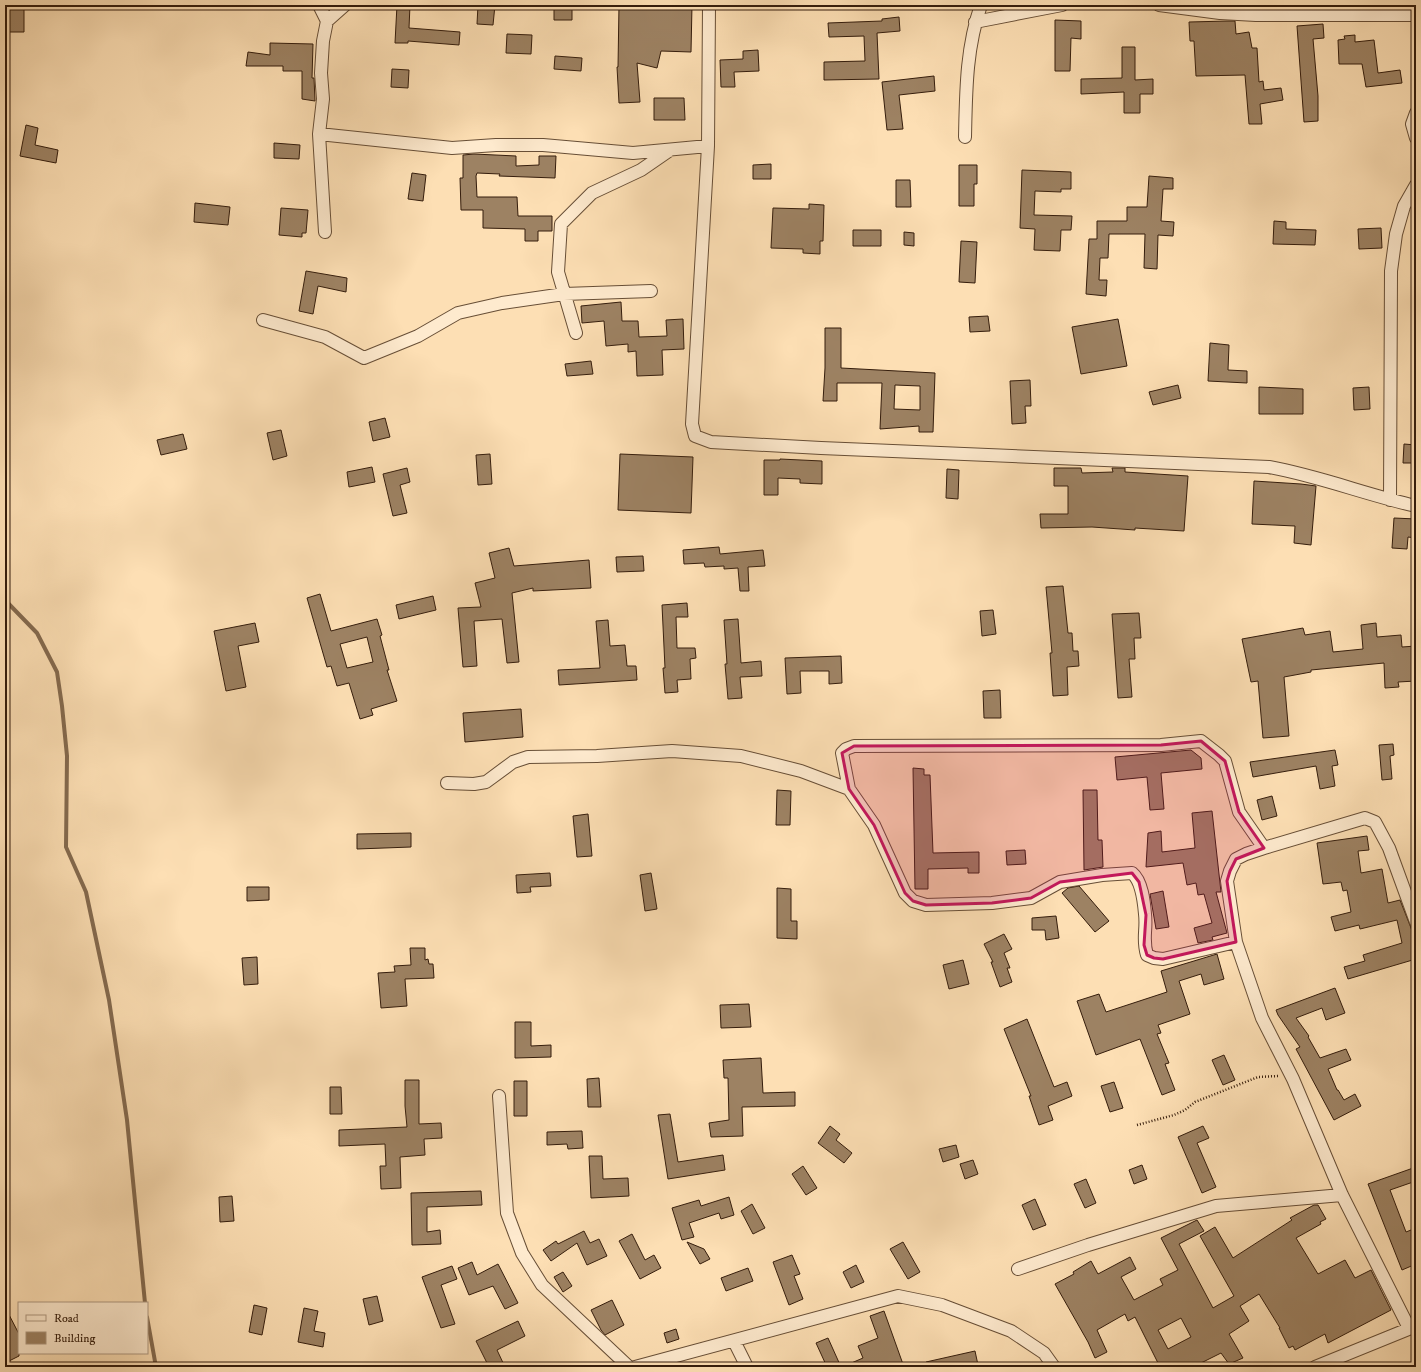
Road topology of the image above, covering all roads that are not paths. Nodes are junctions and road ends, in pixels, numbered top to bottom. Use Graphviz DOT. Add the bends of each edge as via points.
graph roads {
  1 [pos="319,5"];
  2 [pos="345,5"];
  3 [pos="709,5"];
  4 [pos="981,5"];
  5 [pos="1062,5"];
  6 [pos="1159,5"];
  7 [pos="1220,9"];
  8 [pos="1416,15"];
  9 [pos="327,21"];
  10 [pos="975,22"];
  11 [pos="1416,113"];
  12 [pos="319,134"];
  13 [pos="965,137"];
  14 [pos="1416,138"];
  15 [pos="708,146"];
  16 [pos="671,149"];
  17 [pos="1416,185"];
  18 [pos="325,232"];
  19 [pos="651,290"];
  20 [pos="564,294"];
  21 [pos="263,320"];
  22 [pos="576,333"];
  23 [pos="1390,500"];
  24 [pos="1416,506"];
  25 [pos="447,783"];
  26 [pos="849,789"];
  27 [pos="1264,848"];
  28 [pos="1416,922"];
  29 [pos="1236,942"];
  30 [pos="499,1096"];
  31 [pos="1342,1195"];
  32 [pos="1018,1269"];
  33 [pos="1413,1327"];
  34 [pos="734,1341"];
  35 [pos="658,1364"];
  36 [pos="629,1367"];
  37 [pos="635,1367"];
  38 [pos="747,1367"];
  39 [pos="1054,1367"];
  40 [pos="1315,1367"];
  1 -- 9 [label="street"];
  2 -- 9 [label="street"];
  3 -- 15 [label="street"];
  4 -- 10 [label="street"];
  5 -- 10 [label="street"];
  6 -- 7 [label="street"];
  7 -- 8 [label="street" via="1256,16"];
  9 -- 12 [label="street" via="323,42 323,99"];
  10 -- 13 [label="street" via="967,74"];
  11 -- 14 [label="street" via="1412,124"];
  12 -- 16 [label="street" via="452,148 496,145 543,146 633,153"];
  12 -- 18 [label="street"];
  15 -- 16 [label="street"];
  15 -- 23 [label="street" via="692,424 695,436 711,442 1269,467"];
  16 -- 20 [label="street" via="641,170 592,193 561,224 558,272"];
  17 -- 23 [label="street" via="1404,206 1396,234 1391,271"];
  19 -- 20 [label="street"];
  20 -- 21 [label="street" via="502,303 458,313 418,336 364,358 325,337"];
  20 -- 22 [label="street"];
  23 -- 24 [label="street"];
  25 -- 26 [label="street" via="486,782 513,762 528,757 672,751 741,756 801,771"];
  26 -- 27 [label="street" via="842,753 854,746 1161,745 1201,741 1225,761 1239,812"];
  26 -- 29 [label="street" via="874,825 905,893 913,901 926,905 992,903 1031,898 1060,882 1132,873 1139,882 1146,915 1144,945 1147,955 1163,959"];
  27 -- 28 [label="street" via="1365,818 1374,822 1389,848"];
  27 -- 29 [label="street" via="1236,859 1227,881"];
  29 -- 31 [label="street" via="1262,1018 1293,1079"];
  30 -- 36 [label="street" via="507,1213 522,1253 542,1285"];
  31 -- 32 [label="street" via="1216,1206"];
  31 -- 33 [label="street"];
  33 -- 40 [label="street"];
  34 -- 35 [label="street"];
  34 -- 38 [label="street"];
  34 -- 39 [label="street" via="898,1296 942,1305 1011,1331 1044,1353"];
  35 -- 37 [label="street"];
}
